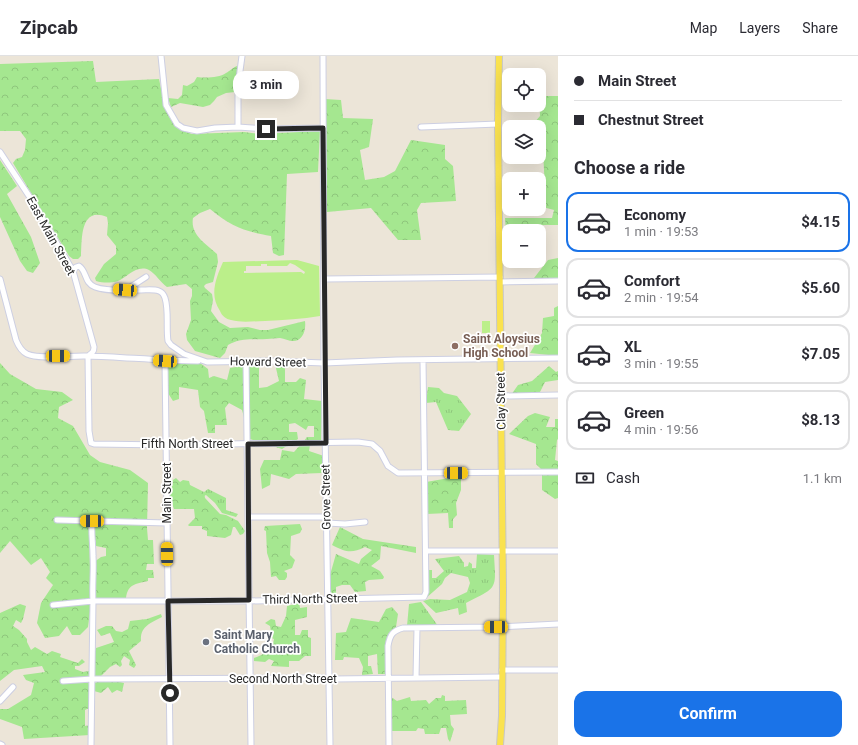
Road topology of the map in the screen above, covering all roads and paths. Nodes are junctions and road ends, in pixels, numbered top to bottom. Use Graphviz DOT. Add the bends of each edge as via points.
graph roads {
  1 [pos="161,56"];
  2 [pos="242,56"];
  3 [pos="323,56"];
  4 [pos="498,56"];
  5 [pos="498,124"];
  6 [pos="238,127"];
  7 [pos="421,127"];
  8 [pos="323,128"];
  9 [pos="0,152"];
  10 [pos="73,271"];
  11 [pos="146,277"];
  12 [pos="0,278"];
  13 [pos="324,279"];
  14 [pos="500,280"];
  15 [pos="558,281"];
  16 [pos="125,290"];
  17 [pos="88,356"];
  18 [pos="501,358"];
  19 [pos="558,358"];
  20 [pos="423,360"];
  21 [pos="165,361"];
  22 [pos="246,361"];
  23 [pos="207,362"];
  24 [pos="324,363"];
  25 [pos="558,395"];
  26 [pos="501,396"];
  27 [pos="91,443"];
  28 [pos="326,443"];
  29 [pos="248,444"];
  30 [pos="166,445"];
  31 [pos="502,472"];
  32 [pos="558,472"];
  33 [pos="425,473"];
  34 [pos="248,517"];
  35 [pos="57,520"];
  36 [pos="327,520"];
  37 [pos="92,521"];
  38 [pos="365,522"];
  39 [pos="167,523"];
  40 [pos="503,550"];
  41 [pos="426,551"];
  42 [pos="558,551"];
  43 [pos="328,599"];
  44 [pos="249,600"];
  45 [pos="93,601"];
  46 [pos="168,601"];
  47 [pos="53,605"];
  48 [pos="558,624"];
  49 [pos="503,626"];
  50 [pos="417,628"];
  51 [pos="502,670"];
  52 [pos="558,670"];
  53 [pos="502,677"];
  54 [pos="388,678"];
  55 [pos="416,678"];
  56 [pos="250,679"];
  57 [pos="329,679"];
  58 [pos="92,680"];
  59 [pos="169,680"];
  60 [pos="63,681"];
  61 [pos="13,687"];
  62 [pos="0,701"];
  63 [pos="91,745"];
  64 [pos="170,745"];
  65 [pos="251,745"];
  66 [pos="330,745"];
  67 [pos="389,745"];
  68 [pos="500,745"];
  1 -- 6 [label="street" via="166,105 177,124 197,131"];
  2 -- 6 [label="street" via="238,86"];
  3 -- 8 [label="street, Grove Street"];
  4 -- 5 [label="main road, Clay Street"];
  5 -- 7 [label="street"];
  5 -- 14 [label="main road, Clay Street"];
  6 -- 8 [label="street"];
  8 -- 13 [label="street, Grove Street"];
  9 -- 10 [label="street, East Main Street"];
  10 -- 16 [label="street, Howard Street" via="79,266 82,268 86,279 93,287"];
  10 -- 17 [label="street, East Main Street" via="94,347 92,354"];
  11 -- 16 [label="street"];
  12 -- 17 [label="street" via="16,340 22,351 37,356"];
  13 -- 14 [label="street"];
  13 -- 24 [label="street, Grove Street"];
  14 -- 15 [label="street"];
  14 -- 18 [label="main road, Clay Street"];
  16 -- 23 [label="street, Howard Street" via="160,291 165,298 168,341 184,354"];
  17 -- 21 [label="street"];
  17 -- 27 [label="street, East Main Street"];
  18 -- 19 [label="street, Howard Street"];
  18 -- 20 [label="street, Howard Street"];
  18 -- 26 [label="main road, Clay Street"];
  20 -- 24 [label="street, Howard Street"];
  20 -- 33 [label="street"];
  21 -- 23 [label="street"];
  21 -- 30 [label="street, Main Street"];
  22 -- 23 [label="street, Howard Street"];
  22 -- 24 [label="street, Howard Street"];
  22 -- 29 [label="street"];
  24 -- 28 [label="street, Grove Street"];
  25 -- 26 [label="street"];
  26 -- 31 [label="main road, Clay Street"];
  27 -- 30 [label="street, Fifth North Street"];
  28 -- 29 [label="street, Fifth North Street"];
  28 -- 33 [label="street, Fifth North Street" via="372,444 380,451 388,466 398,473"];
  28 -- 36 [label="street, Grove Street"];
  29 -- 30 [label="street, Fifth North Street"];
  29 -- 34 [label="street"];
  30 -- 39 [label="street, Main Street"];
  31 -- 32 [label="street, Fifth North Street"];
  31 -- 33 [label="street, Fifth North Street"];
  31 -- 40 [label="main road, Clay Street"];
  33 -- 41 [label="street"];
  34 -- 36 [label="street"];
  34 -- 44 [label="street"];
  35 -- 37 [label="street"];
  36 -- 38 [label="street" via="345,524"];
  36 -- 43 [label="street, Grove Street"];
  37 -- 39 [label="street"];
  37 -- 45 [label="street"];
  39 -- 46 [label="street, Main Street"];
  40 -- 41 [label="street"];
  40 -- 42 [label="street"];
  40 -- 49 [label="main road, Clay Street"];
  41 -- 43 [label="street, Third North Street" via="424,597"];
  43 -- 44 [label="street, Third North Street"];
  43 -- 57 [label="street, Grove Street"];
  44 -- 46 [label="street, Third North Street"];
  44 -- 56 [label="street"];
  45 -- 46 [label="street, Third North Street"];
  45 -- 47 [label="street, Third North Street"];
  45 -- 58 [label="street"];
  46 -- 59 [label="street, Main Street"];
  48 -- 49 [label="street"];
  49 -- 50 [label="street"];
  49 -- 51 [label="main road, Clay Street"];
  50 -- 54 [label="street" via="398,629 390,635"];
  50 -- 55 [label="street"];
  51 -- 52 [label="street"];
  51 -- 53 [label="main road, Clay Street"];
  53 -- 55 [label="street, Second North Street"];
  53 -- 68 [label="main road, Clay Street"];
  54 -- 55 [label="street, Second North Street"];
  54 -- 57 [label="street, Second North Street"];
  54 -- 67 [label="street"];
  56 -- 57 [label="street, Second North Street"];
  56 -- 59 [label="street, Second North Street"];
  56 -- 65 [label="street"];
  57 -- 66 [label="street, Grove Street"];
  58 -- 59 [label="street, Second North Street"];
  58 -- 60 [label="street, Second North Street"];
  58 -- 63 [label="street"];
  59 -- 64 [label="street, Main Street"];
  61 -- 62 [label="street"];
}
